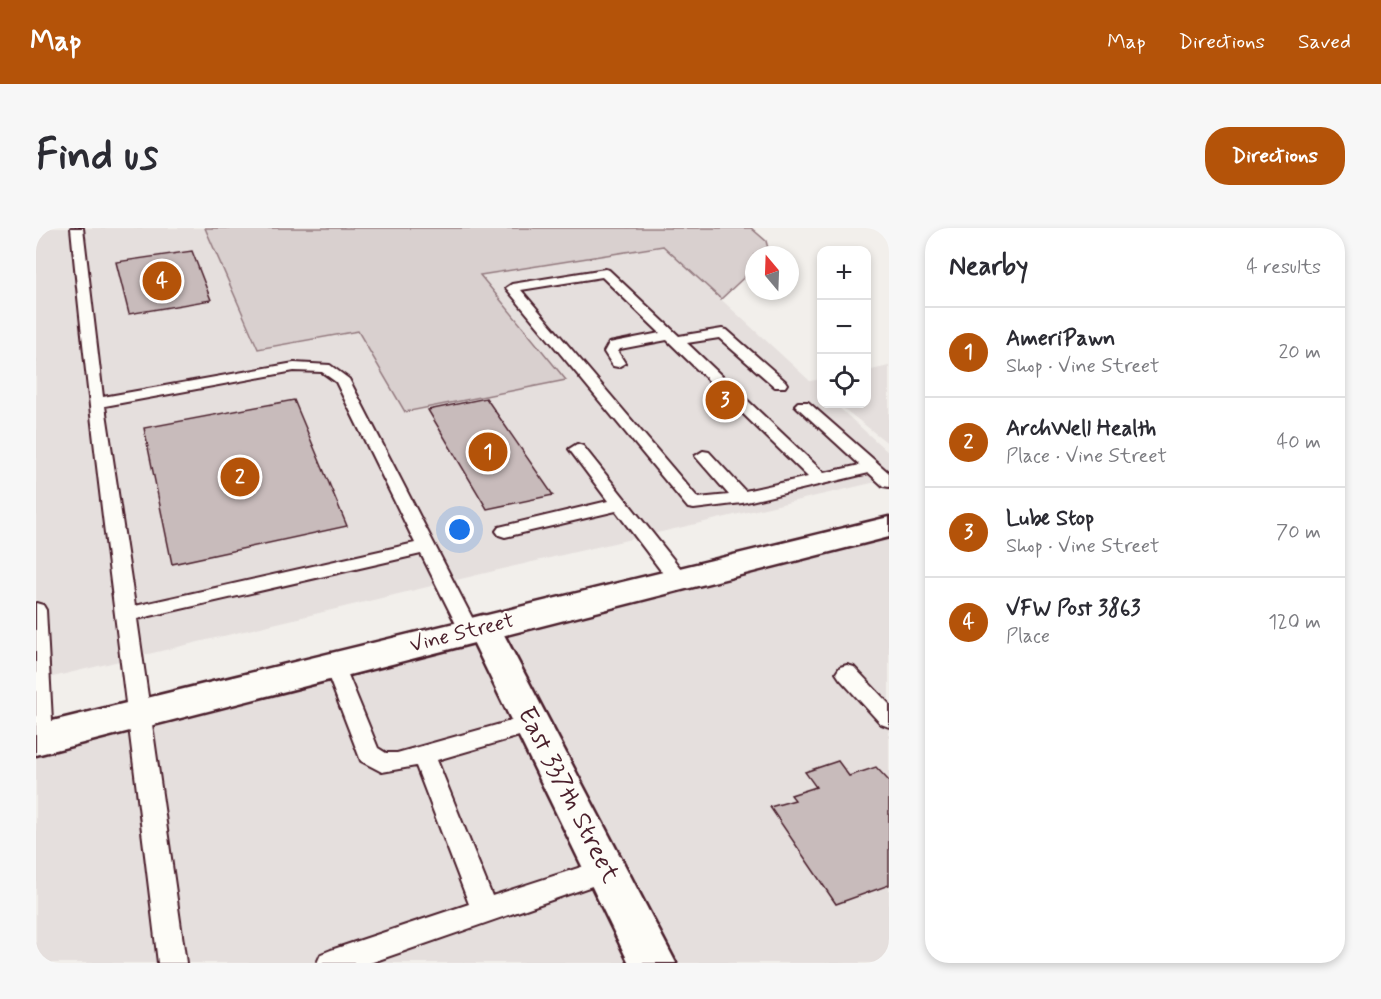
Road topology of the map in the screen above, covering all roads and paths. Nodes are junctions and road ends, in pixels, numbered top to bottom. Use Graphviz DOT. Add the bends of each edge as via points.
graph roads {
  1 [pos="77,228"];
  2 [pos="673,338"];
  3 [pos="618,363"];
  4 [pos="780,384"];
  5 [pos="96,404"];
  6 [pos="803,405"];
  7 [pos="577,449"];
  8 [pos="703,456"];
  9 [pos="871,467"];
  10 [pos="820,479"];
  11 [pos="889,482"];
  12 [pos="742,498"];
  13 [pos="620,504"];
  14 [pos="889,527"];
  15 [pos="505,531"];
  16 [pos="427,546"];
  17 [pos="678,579"];
  18 [pos="36,610"];
  19 [pos="126,615"];
  20 [pos="476,629"];
  21 [pos="334,665"];
  22 [pos="847,673"];
  23 [pos="138,714"];
  24 [pos="889,718"];
  25 [pos="532,724"];
  26 [pos="39,739"];
  27 [pos="423,755"];
  28 [pos="606,870"];
  29 [pos="486,910"];
  30 [pos="172,963"];
  31 [pos="331,963"];
  32 [pos="653,963"];
  1 -- 5 [label="lane"];
  2 -- 3 [label="lane" via="614,346 611,352"];
  2 -- 4 [label="lane" via="722,333"];
  2 -- 10 [label="lane"];
  2 -- 12 [label="lane" via="605,273 512,288 694,504"];
  5 -- 16 [label="lane" via="294,367 325,368 342,379"];
  5 -- 19 [label="lane"];
  6 -- 9 [label="lane"];
  7 -- 13 [label="lane"];
  8 -- 12 [label="lane"];
  9 -- 10 [label="lane"];
  9 -- 11 [label="lane"];
  10 -- 12 [label="lane"];
  13 -- 15 [label="lane"];
  13 -- 17 [label="lane"];
  14 -- 17 [label="main road, Vine Street"];
  16 -- 19 [label="lane"];
  16 -- 20 [label="lane"];
  17 -- 20 [label="main road, Vine Street"];
  18 -- 26 [label="lane"];
  19 -- 23 [label="lane"];
  20 -- 21 [label="main road, Vine Street"];
  20 -- 25 [label="main road, East 337th Street"];
  21 -- 23 [label="main road, Vine Street"];
  21 -- 27 [label="lane" via="369,753 382,764"];
  22 -- 24 [label="lane"];
  23 -- 26 [label="main road, Vine Street"];
  23 -- 30 [label="lane"];
  25 -- 27 [label="lane"];
  25 -- 28 [label="main road, East 337th Street"];
  27 -- 29 [label="lane"];
  28 -- 29 [label="lane"];
  28 -- 32 [label="main road, East 337th Street"];
  29 -- 31 [label="lane"];
}
